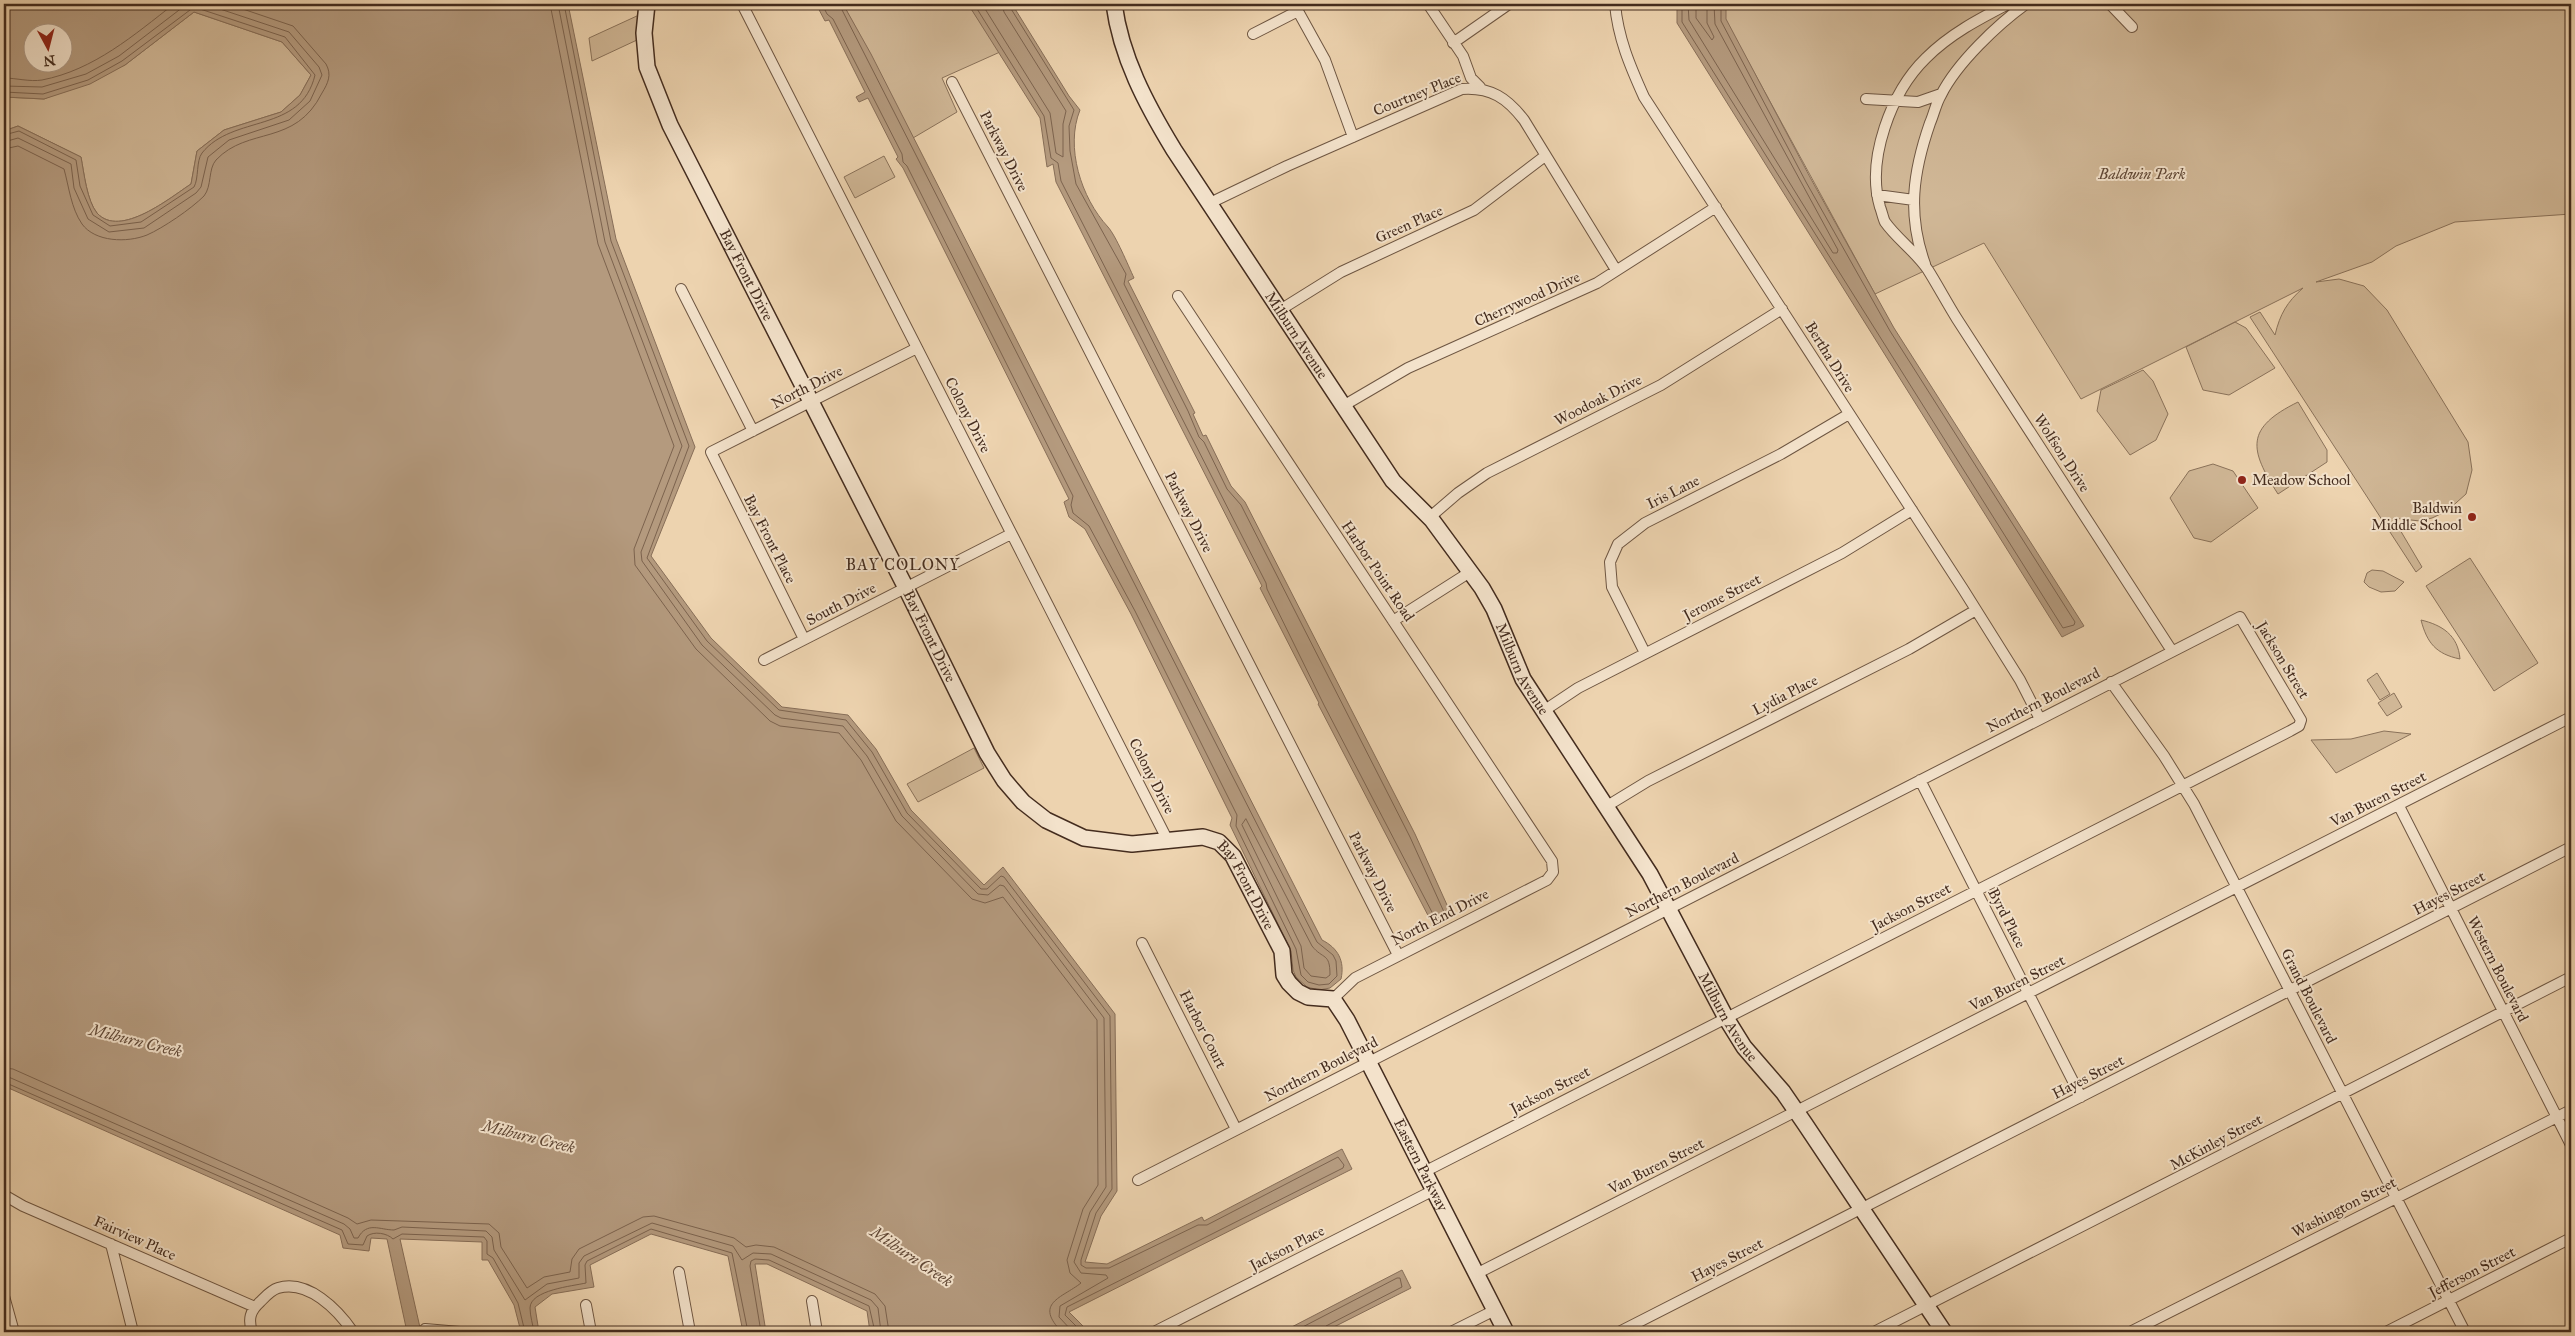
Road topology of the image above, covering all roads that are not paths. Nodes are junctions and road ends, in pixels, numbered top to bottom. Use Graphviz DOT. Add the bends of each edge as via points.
graph roads {
  1 [pos="647,4"];
  2 [pos="742,4"];
  3 [pos="1114,4"];
  4 [pos="1428,4"];
  5 [pos="1509,4"];
  6 [pos="1615,4"];
  7 [pos="2008,4"];
  8 [pos="2026,4"];
  9 [pos="2110,4"];
  10 [pos="1296,8"];
  11 [pos="2132,26"];
  12 [pos="1253,34"];
  13 [pos="1453,43"];
  14 [pos="952,82"];
  15 [pos="1480,87"];
  16 [pos="1941,94"];
  17 [pos="1866,99"];
  18 [pos="1895,102"];
  19 [pos="1353,137"];
  20 [pos="1546,156"];
  21 [pos="1877,195"];
  22 [pos="1914,200"];
  23 [pos="1210,203"];
  24 [pos="1716,208"];
  25 [pos="1927,269"];
  26 [pos="1616,270"];
  27 [pos="681,289"];
  28 [pos="1178,296"];
  29 [pos="1782,309"];
  30 [pos="1280,310"];
  31 [pos="917,348"];
  32 [pos="812,401"];
  33 [pos="1344,406"];
  34 [pos="1849,414"];
  35 [pos="753,431"];
  36 [pos="711,452"];
  37 [pos="1912,510"];
  38 [pos="1429,518"];
  39 [pos="1011,534"];
  40 [pos="1470,572"];
  41 [pos="906,588"];
  42 [pos="1976,610"];
  43 [pos="2240,617"];
  44 [pos="1393,621"];
  45 [pos="804,639"];
  46 [pos="2172,651"];
  47 [pos="1645,653"];
  48 [pos="764,660"];
  49 [pos="2111,682"];
  50 [pos="1545,710"];
  51 [pos="2571,718"];
  52 [pos="2040,719"];
  53 [pos="1920,780"];
  54 [pos="2182,785"];
  55 [pos="1607,806"];
  56 [pos="2399,806"];
  57 [pos="1168,841"];
  58 [pos="2571,847"];
  59 [pos="1552,861"];
  60 [pos="2237,888"];
  61 [pos="1976,890"];
  62 [pos="1668,909"];
  63 [pos="2451,909"];
  64 [pos="1142,943"];
  65 [pos="1398,955"];
  66 [pos="2571,977"];
  67 [pos="2290,990"];
  68 [pos="2028,994"];
  69 [pos="1333,999"];
  70 [pos="2503,1012"];
  71 [pos="1726,1018"];
  72 [pos="1368,1062"];
  73 [pos="2342,1094"];
  74 [pos="2081,1097"];
  75 [pos="2571,1110"];
  76 [pos="1796,1112"];
  77 [pos="2557,1117"];
  78 [pos="1236,1129"];
  79 [pos="2571,1145"];
  80 [pos="1424,1172"];
  81 [pos="1138,1180"];
  82 [pos="1434,1190"];
  83 [pos="4,1195"];
  84 [pos="2395,1198"];
  85 [pos="1861,1209"];
  86 [pos="2571,1238"];
  87 [pos="111,1244"];
  88 [pos="679,1272"];
  89 [pos="1476,1274"];
  90 [pos="4,1296"];
  91 [pos="2448,1300"];
  92 [pos="812,1301"];
  93 [pos="586,1305"];
  94 [pos="255,1306"];
  95 [pos="1926,1306"];
  96 [pos="1495,1310"];
  97 [pos="425,1329"];
  98 [pos="14,1332"];
  99 [pos="133,1332"];
  100 [pos="252,1332"];
  101 [pos="353,1332"];
  102 [pos="460,1332"];
  103 [pos="590,1332"];
  104 [pos="690,1332"];
  105 [pos="817,1332"];
  106 [pos="1154,1332"];
  107 [pos="1451,1332"];
  108 [pos="1506,1332"];
  109 [pos="1619,1332"];
  110 [pos="1874,1332"];
  111 [pos="1944,1332"];
  112 [pos="2130,1332"];
  113 [pos="2386,1332"];
  114 [pos="2464,1332"];
  1 -- 32 [label="street, Bay Front Drive" via="644,34 648,67 670,125"];
  2 -- 31 [label="street, Colony Drive"];
  3 -- 23 [label="street, Milburn Avenue" via="1123,46 1148,108"];
  4 -- 13 [label="street"];
  5 -- 13 [label="street"];
  6 -- 24 [label="street, Bertha Drive" via="1627,61 1644,97"];
  7 -- 18 [label="street, Wolfson Drive" via="1954,34 1925,58"];
  8 -- 16 [label="street, Wolfson Drive" via="1999,23"];
  9 -- 11 [label="street"];
  10 -- 12 [label="street"];
  10 -- 19 [label="street" via="1325,60"];
  13 -- 15 [label="street" via="1463,56 1471,78"];
  14 -- 65 [label="street, Parkway Drive"];
  15 -- 19 [label="street, Courtney Place" via="1462,89"];
  15 -- 20 [label="street, Courtney Place" via="1513,106"];
  16 -- 18 [label="street" via="1918,102"];
  16 -- 22 [label="street, Wolfson Drive" via="1918,162"];
  17 -- 18 [label="street"];
  18 -- 21 [label="street, Wolfson Drive" via="1877,158"];
  19 -- 23 [label="street, Courtney Place"];
  20 -- 26 [label="street, Courtney Place"];
  20 -- 30 [label="street, Green Place" via="1474,210 1341,272"];
  21 -- 22 [label="street"];
  21 -- 25 [label="street, Wolfson Drive" via="1884,221"];
  22 -- 25 [label="street, Wolfson Drive" via="1916,239"];
  23 -- 30 [label="street, Milburn Avenue"];
  24 -- 26 [label="street, Cherrywood Drive"];
  24 -- 29 [label="street, Bertha Drive"];
  25 -- 46 [label="street, Wolfson Drive"];
  26 -- 33 [label="street, Cherrywood Drive" via="1580,292 1408,368"];
  27 -- 35 [label="street"];
  28 -- 44 [label="street, Harbor Point Road"];
  29 -- 34 [label="street, Bertha Drive"];
  29 -- 38 [label="street, Woodoak Drive" via="1661,385 1487,474"];
  30 -- 33 [label="street, Milburn Avenue"];
  31 -- 32 [label="street, North Drive"];
  31 -- 39 [label="street, Colony Drive"];
  32 -- 35 [label="street, North Drive"];
  32 -- 41 [label="street, Bay Front Drive"];
  33 -- 38 [label="street, Milburn Avenue" via="1393,481"];
  34 -- 37 [label="street, Bertha Drive"];
  34 -- 47 [label="street, Iris Lane" via="1781,454 1645,523 1618,544 1610,562 1612,587"];
  35 -- 36 [label="street, North Drive"];
  36 -- 45 [label="street, Bay Front Place"];
  37 -- 42 [label="street, Bertha Drive"];
  37 -- 47 [label="street, Jerome Street" via="1842,553"];
  38 -- 40 [label="street, Milburn Avenue"];
  39 -- 41 [label="street, South Drive"];
  39 -- 57 [label="street, Colony Drive"];
  40 -- 44 [label="street"];
  40 -- 50 [label="street, Milburn Avenue" via="1494,609 1523,679"];
  41 -- 45 [label="street, South Drive"];
  41 -- 57 [label="street, Bay Front Drive" via="988,753 1004,780 1023,802 1046,820 1084,838 1132,844"];
  42 -- 52 [label="street, Bertha Drive"];
  42 -- 55 [label="street, Lydia Place" via="1909,649 1648,781"];
  43 -- 46 [label="street, Northern Boulevard"];
  43 -- 54 [label="street, Jackson Street" via="2301,720 2299,726"];
  44 -- 59 [label="street, Harbor Point Road"];
  45 -- 48 [label="street, South Drive"];
  46 -- 49 [label="street, Northern Boulevard"];
  47 -- 50 [label="street, Jerome Street" via="1578,688"];
  49 -- 52 [label="street, Northern Boulevard"];
  49 -- 54 [label="street, Grand Boulevard"];
  50 -- 55 [label="street, Milburn Avenue"];
  51 -- 56 [label="street, Van Buren Street"];
  52 -- 53 [label="street, Northern Boulevard"];
  53 -- 61 [label="street, Byrd Place"];
  53 -- 62 [label="street, Northern Boulevard"];
  54 -- 60 [label="street, Grand Boulevard"];
  54 -- 61 [label="street, Jackson Street"];
  55 -- 62 [label="street, Milburn Avenue"];
  56 -- 60 [label="street, Van Buren Street"];
  56 -- 63 [label="street, Western Boulevard"];
  57 -- 69 [label="street, Bay Front Drive" via="1203,837 1226,847 1282,951 1284,975 1289,983 1308,997"];
  58 -- 63 [label="street, Hayes Street"];
  59 -- 65 [label="street, North End Drive" via="1553,872 1547,880"];
  60 -- 67 [label="street, Grand Boulevard"];
  60 -- 68 [label="street, Van Buren Street"];
  61 -- 68 [label="street, Byrd Place"];
  61 -- 71 [label="street, Jackson Street"];
  62 -- 71 [label="street, Milburn Avenue"];
  62 -- 72 [label="street, Northern Boulevard"];
  63 -- 67 [label="street, Hayes Street"];
  63 -- 70 [label="street, Western Boulevard"];
  64 -- 78 [label="street, Harbor Court"];
  65 -- 69 [label="street, North End Drive" via="1355,978"];
  66 -- 70 [label="street, McKinley Street"];
  67 -- 73 [label="street, Grand Boulevard"];
  67 -- 74 [label="street, Hayes Street"];
  68 -- 74 [label="street, Byrd Place"];
  68 -- 76 [label="street, Van Buren Street"];
  69 -- 72 [label="street, Eastern Parkway"];
  70 -- 73 [label="street, McKinley Street"];
  70 -- 77 [label="street, Western Boulevard"];
  71 -- 76 [label="street, Milburn Avenue" via="1744,1047"];
  71 -- 80 [label="street, Jackson Street"];
  72 -- 78 [label="street, Northern Boulevard"];
  72 -- 80 [label="street, Eastern Parkway"];
  73 -- 84 [label="street, Grand Boulevard"];
  73 -- 95 [label="street, McKinley Street"];
  74 -- 85 [label="street, Hayes Street"];
  75 -- 77 [label="street, Washington Street"];
  76 -- 85 [label="street, Milburn Avenue"];
  76 -- 89 [label="street, Van Buren Street"];
  77 -- 79 [label="street, Western Boulevard"];
  77 -- 84 [label="street, Washington Street"];
  78 -- 81 [label="street, Northern Boulevard"];
  80 -- 82 [label="street, Eastern Parkway"];
  82 -- 89 [label="street, Eastern Parkway"];
  82 -- 106 [label="street, Jackson Place"];
  83 -- 87 [label="street, Fairview Place"];
  84 -- 91 [label="street, Grand Boulevard"];
  84 -- 112 [label="street, Washington Street"];
  85 -- 95 [label="street, Milburn Avenue"];
  85 -- 109 [label="street, Hayes Street"];
  86 -- 91 [label="street, Jefferson Street"];
  87 -- 94 [label="street, Fairview Place"];
  87 -- 99 [label="street"];
  88 -- 104 [label="street"];
  89 -- 96 [label="street, Eastern Parkway"];
  90 -- 98 [label="street"];
  91 -- 113 [label="street, Jefferson Street"];
  91 -- 114 [label="street, Grand Boulevard"];
  92 -- 105 [label="street"];
  93 -- 103 [label="street"];
  94 -- 100 [label="street" via="249,1317"];
  94 -- 101 [label="street" via="280,1287 298,1288 329,1304"];
  95 -- 110 [label="street, McKinley Street"];
  95 -- 111 [label="street, Milburn Avenue"];
  96 -- 107 [label="street"];
  96 -- 108 [label="street, Eastern Parkway"];
  97 -- 102 [label="street"];
}
